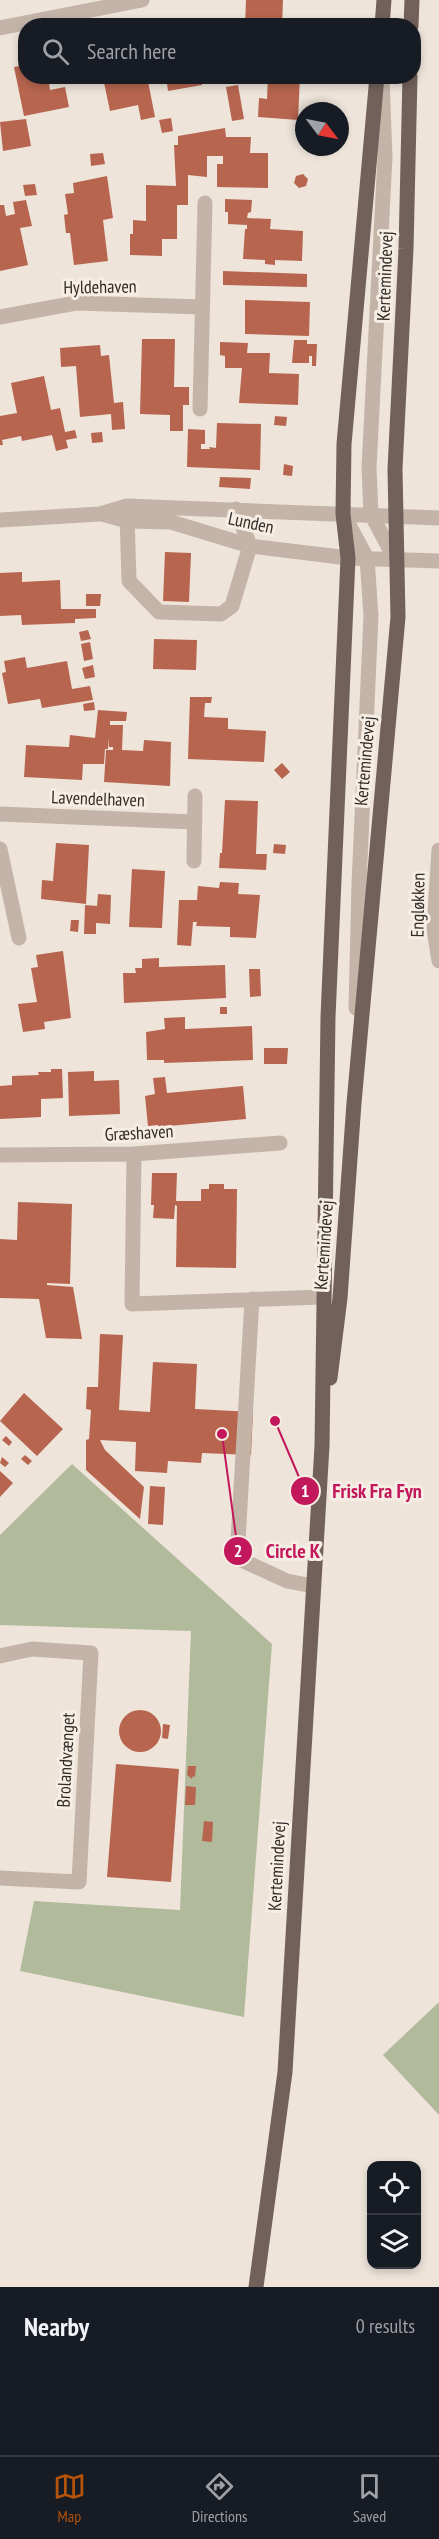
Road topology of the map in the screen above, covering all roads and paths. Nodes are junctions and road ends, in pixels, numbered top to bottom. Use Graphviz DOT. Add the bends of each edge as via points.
graph roads {
  1 [pos="141,0"];
  2 [pos="384,0"];
  3 [pos="412,0"];
  4 [pos="50,18"];
  5 [pos="383,18"];
  6 [pos="411,18"];
  7 [pos="18,24"];
  8 [pos="0,28"];
  9 [pos="376,84"];
  10 [pos="382,84"];
  11 [pos="410,84"];
  12 [pos="205,202"];
  13 [pos="202,307"];
  14 [pos="0,318"];
  15 [pos="200,409"];
  16 [pos="236,510"];
  17 [pos="343,513"];
  18 [pos="127,514"];
  19 [pos="371,514"];
  20 [pos="395,515"];
  21 [pos="439,518"];
  22 [pos="0,519"];
  23 [pos="250,546"];
  24 [pos="348,558"];
  25 [pos="367,558"];
  26 [pos="395,559"];
  27 [pos="439,561"];
  28 [pos="195,796"];
  29 [pos="0,814"];
  30 [pos="195,822"];
  31 [pos="0,849"];
  32 [pos="439,850"];
  33 [pos="194,861"];
  34 [pos="19,938"];
  35 [pos="439,961"];
  36 [pos="354,1103"];
  37 [pos="280,1143"];
  38 [pos="134,1154"];
  39 [pos="0,1155"];
  40 [pos="322,1297"];
  41 [pos="252,1299"];
  42 [pos="322,1446"];
  43 [pos="313,1586"];
  44 [pos="0,1656"];
  45 [pos="0,1878"];
  46 [pos="256,2287"];
  1 -- 4 [label="street"];
  2 -- 5 [label="main road"];
  3 -- 6 [label="main road"];
  7 -- 8 [label="street"];
  9 -- 17 [label="main road, Kertemindevej" via="344,444"];
  10 -- 19 [label="street" via="385,157 369,468"];
  11 -- 20 [label="main road, Kertemindevej"];
  12 -- 13 [label="street"];
  13 -- 14 [label="street, Hyldehaven" via="76,303"];
  13 -- 15 [label="street"];
  16 -- 17 [label="street, Lunden"];
  16 -- 18 [label="street, Lunden"];
  16 -- 23 [label="street"];
  17 -- 19 [label="street, Lunden"];
  17 -- 24 [label="main road, Kertemindevej"];
  17 -- 25 [label="street"];
  18 -- 22 [label="street, Lunden"];
  18 -- 23 [label="street, Lunden" via="171,522"];
  18 -- 23 [label="street" via="129,581 159,612 221,614 232,606"];
  19 -- 20 [label="street, Lunden"];
  19 -- 26 [label="street"];
  20 -- 21 [label="street"];
  20 -- 26 [label="main road, Kertemindevej"];
  23 -- 24 [label="street, Lunden"];
  24 -- 25 [label="street, Lunden"];
  24 -- 40 [label="main road, Kertemindevej" via="328,1017"];
  25 -- 26 [label="street, Lunden"];
  25 -- 36 [label="street" via="371,616"];
  26 -- 27 [label="street"];
  26 -- 36 [label="main road, Kertemindevej" via="398,617"];
  28 -- 30 [label="street"];
  29 -- 30 [label="street, Lavendelhaven"];
  30 -- 33 [label="street"];
  31 -- 34 [label="street"];
  32 -- 35 [label="street, Engløkken" via="434,929"];
  36 -- 42 [label="main road, Kertemindevej" via="340,1298"];
  37 -- 38 [label="street, Græshaven"];
  38 -- 39 [label="street, Græshaven"];
  38 -- 41 [label="street" via="132,1304"];
  40 -- 41 [label="street"];
  40 -- 42 [label="main road, Kertemindevej"];
  41 -- 43 [label="street" via="237,1558 287,1581"];
  42 -- 43 [label="main road, Kertemindevej"];
  43 -- 46 [label="main road, Kertemindevej" via="285,2072"];
  44 -- 45 [label="street, Brolandvænget" via="32,1649 91,1653 79,1882"];
}
